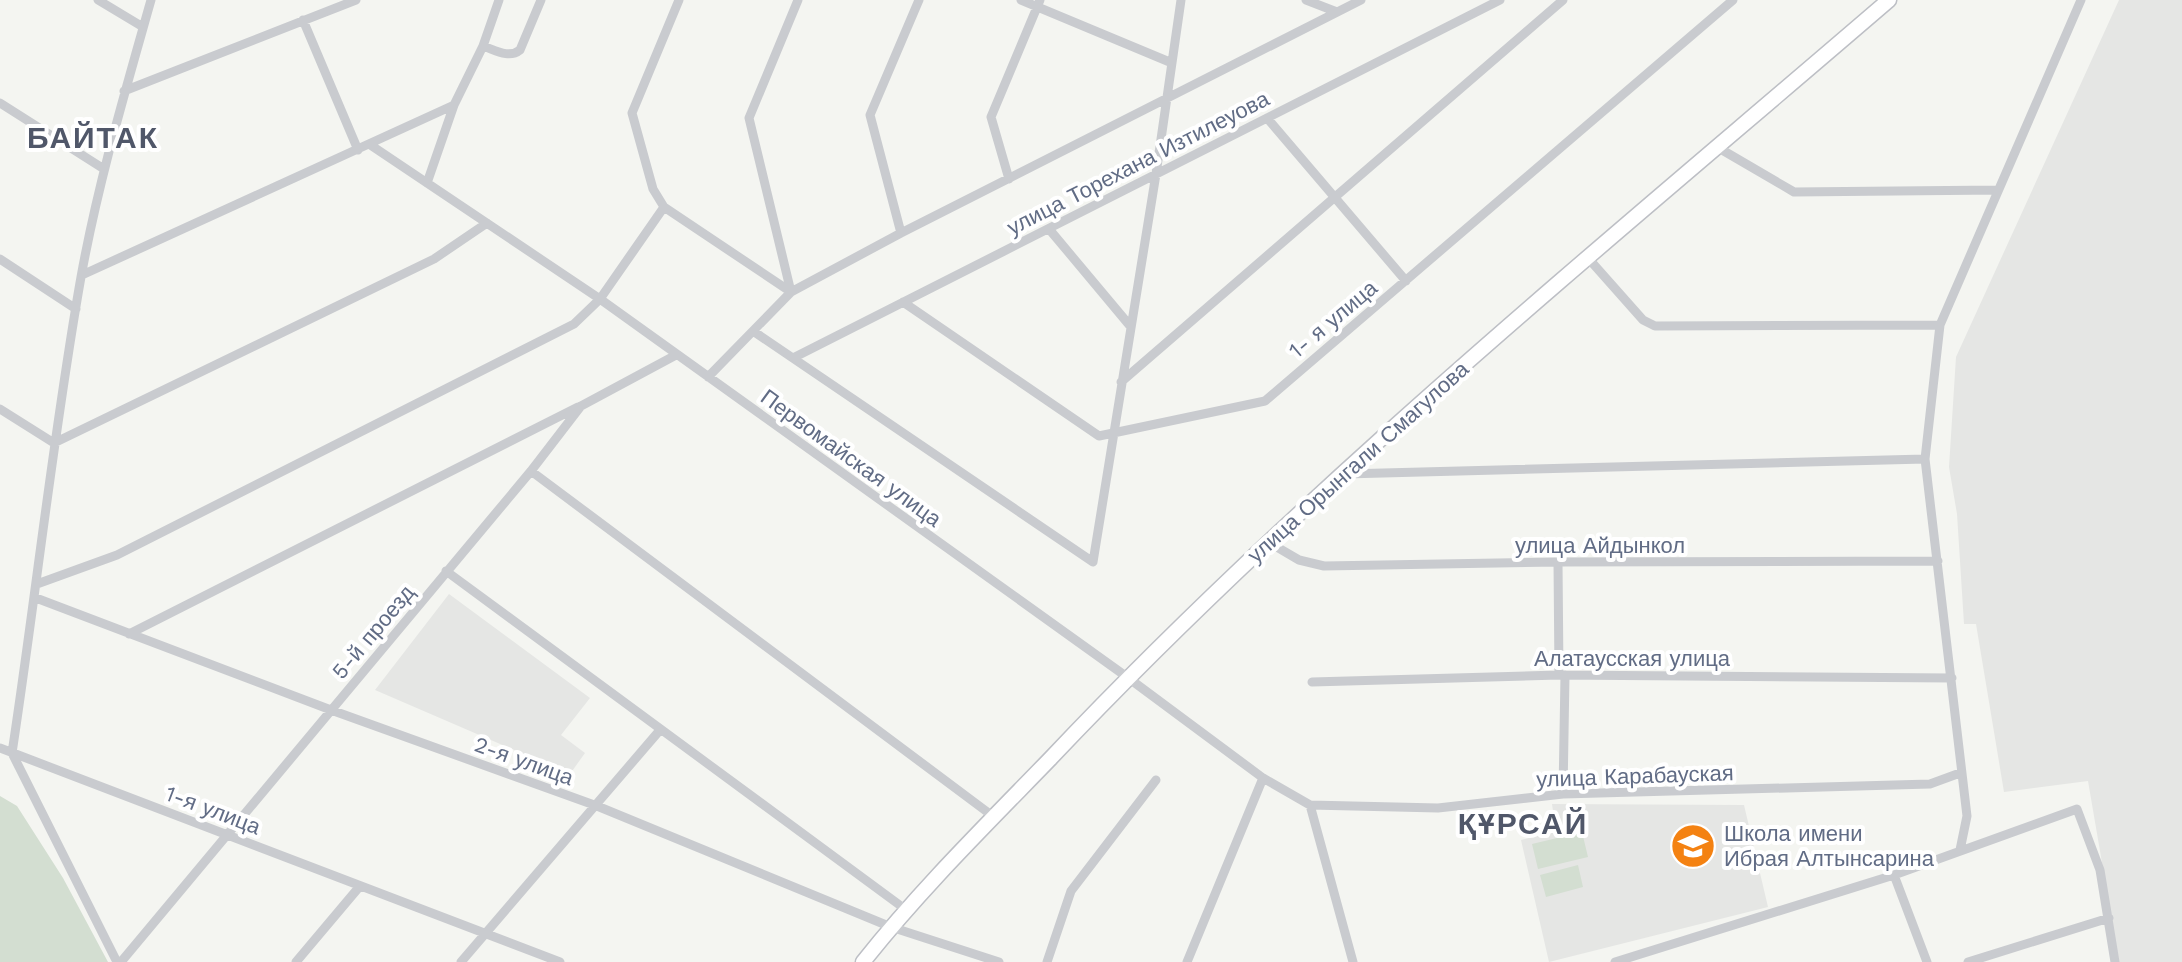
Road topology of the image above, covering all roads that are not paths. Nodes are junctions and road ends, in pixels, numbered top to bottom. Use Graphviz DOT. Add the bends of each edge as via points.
graph roads {
  1 [pos="98,0"];
  2 [pos="151,0"];
  3 [pos="356,0"];
  4 [pos="499,0"];
  5 [pos="541,0"];
  6 [pos="679,0"];
  7 [pos="798,0"];
  8 [pos="919,0"];
  9 [pos="1021,0"];
  10 [pos="1181,0"];
  11 [pos="1306,0"];
  12 [pos="1361,0"];
  13 [pos="1500,0"];
  14 [pos="1563,0"];
  15 [pos="1889,0"];
  16 [pos="2081,0"];
  17 [pos="1726,2"];
  18 [pos="1038,3"];
  19 [pos="1337,12"];
  20 [pos="303,20"];
  21 [pos="143,27"];
  22 [pos="483,46"];
  23 [pos="1172,63"];
  24 [pos="124,91"];
  25 [pos="1166,99"];
  26 [pos="0,103"];
  27 [pos="454,105"];
  28 [pos="1267,118"];
  29 [pos="369,144"];
  30 [pos="1717,147"];
  31 [pos="358,150"];
  32 [pos="104,169"];
  33 [pos="1156,174"];
  34 [pos="1009,179"];
  35 [pos="427,183"];
  36 [pos="1998,190"];
  37 [pos="1332,197"];
  38 [pos="664,207"];
  39 [pos="487,223"];
  40 [pos="1049,229"];
  41 [pos="901,233"];
  42 [pos="1588,258"];
  43 [pos="0,259"];
  44 [pos="82,275"];
  45 [pos="1406,281"];
  46 [pos="791,292"];
  47 [pos="600,299"];
  48 [pos="903,302"];
  49 [pos="76,309"];
  50 [pos="1940,325"];
  51 [pos="1131,327"];
  52 [pos="753,331"];
  53 [pos="676,355"];
  54 [pos="793,358"];
  55 [pos="708,377"];
  56 [pos="1121,382"];
  57 [pos="581,406"];
  58 [pos="0,409"];
  59 [pos="1113,432"];
  60 [pos="54,443"];
  61 [pos="1925,459"];
  62 [pos="531,471"];
  63 [pos="1345,474"];
  64 [pos="1268,542"];
  65 [pos="1938,561"];
  66 [pos="1558,562"];
  67 [pos="446,571"];
  68 [pos="37,584"];
  69 [pos="36,598"];
  70 [pos="129,634"];
  71 [pos="1562,675"];
  72 [pos="1127,677"];
  73 [pos="1952,678"];
  74 [pos="1312,682"];
  75 [pos="331,710"];
  76 [pos="660,730"];
  77 [pos="0,748"];
  78 [pos="12,753"];
  79 [pos="1960,773"];
  80 [pos="1263,778"];
  81 [pos="1156,780"];
  82 [pos="1563,794"];
  83 [pos="1310,805"];
  84 [pos="597,806"];
  85 [pos="994,817"];
  86 [pos="227,834"];
  87 [pos="1960,850"];
  88 [pos="1894,875"];
  89 [pos="360,886"];
  90 [pos="905,909"];
  91 [pos="2109,918"];
  92 [pos="891,927"];
  93 [pos="485,932"];
  94 [pos="119,962"];
  95 [pos="296,962"];
  96 [pos="461,962"];
  97 [pos="560,962"];
  98 [pos="863,962"];
  99 [pos="999,962"];
  100 [pos="1047,962"];
  101 [pos="1187,962"];
  102 [pos="1353,962"];
  103 [pos="1615,962"];
  104 [pos="1927,962"];
  105 [pos="1968,962"];
  106 [pos="2115,962"];
  1 -- 21 [label="street"];
  2 -- 21 [label="street"];
  3 -- 20 [label="street"];
  4 -- 22 [label="street"];
  5 -- 22 [label="street" via="520,50 508,55"];
  6 -- 38 [label="street" via="632,113 653,189"];
  7 -- 46 [label="street" via="749,118"];
  8 -- 41 [label="street" via="870,115"];
  9 -- 18 [label="street"];
  10 -- 23 [label="street"];
  11 -- 19 [label="street"];
  12 -- 19 [label="street, улица Торехана Изтилеуова"];
  13 -- 28 [label="street, улица Торехана Изтилеуова"];
  14 -- 37 [label="street"];
  15 -- 30 [label="main road, улица Орынгали Смагулова"];
  16 -- 36 [label="street"];
  17 -- 45 [label="street, 1- я улица"];
  18 -- 23 [label="street"];
  18 -- 34 [label="street" via="991,117"];
  19 -- 25 [label="street, улица Торехана Изтилеуова"];
  20 -- 24 [label="street"];
  20 -- 31 [label="street"];
  21 -- 24 [label="street"];
  22 -- 27 [label="street"];
  23 -- 25 [label="street"];
  24 -- 32 [label="street"];
  25 -- 33 [label="street"];
  25 -- 34 [label="street, улица Торехана Изтилеуова"];
  26 -- 32 [label="street"];
  27 -- 29 [label="street"];
  27 -- 35 [label="street"];
  28 -- 33 [label="street, улица Торехана Изтилеуова"];
  28 -- 37 [label="street"];
  29 -- 31 [label="street"];
  29 -- 35 [label="street, Первомайская улица"];
  30 -- 36 [label="street" via="1794,192"];
  30 -- 42 [label="main road, улица Орынгали Смагулова"];
  31 -- 44 [label="street"];
  32 -- 44 [label="street"];
  33 -- 40 [label="street, улица Торехана Изтилеуова"];
  33 -- 51 [label="street"];
  34 -- 41 [label="street, улица Торехана Изтилеуова"];
  35 -- 39 [label="street, Первомайская улица"];
  36 -- 50 [label="street"];
  37 -- 45 [label="street"];
  37 -- 56 [label="street"];
  38 -- 46 [label="street"];
  38 -- 47 [label="street"];
  39 -- 47 [label="street, Первомайская улица"];
  39 -- 60 [label="street" via="434,259"];
  40 -- 48 [label="street, улица Торехана Изтилеуова"];
  40 -- 51 [label="street"];
  41 -- 46 [label="street, улица Торехана Изтилеуова"];
  42 -- 50 [label="street" via="1643,320 1655,326"];
  42 -- 63 [label="main road, улица Орынгали Смагулова"];
  43 -- 49 [label="street"];
  44 -- 49 [label="street"];
  45 -- 59 [label="street, 1- я улица" via="1265,401"];
  46 -- 52 [label="street, улица Торехана Изтилеуова"];
  47 -- 53 [label="street, Первомайская улица"];
  47 -- 68 [label="street" via="574,324 339,443 117,555"];
  48 -- 54 [label="street, улица Торехана Изтилеуова"];
  48 -- 59 [label="street, 1- я улица" via="1099,436"];
  49 -- 60 [label="street"];
  50 -- 61 [label="street"];
  51 -- 56 [label="street"];
  52 -- 54 [label="street"];
  52 -- 55 [label="street, улица Торехана Изтилеуова"];
  53 -- 55 [label="street, Первомайская улица"];
  53 -- 57 [label="street, 5-й проезд"];
  54 -- 59 [label="street" via="1093,562"];
  55 -- 72 [label="street, Первомайская улица"];
  56 -- 59 [label="street"];
  57 -- 62 [label="street, 5-й проезд"];
  57 -- 70 [label="street"];
  58 -- 60 [label="street"];
  60 -- 68 [label="street"];
  61 -- 63 [label="street"];
  61 -- 65 [label="street"];
  62 -- 67 [label="street, 5-й проезд"];
  62 -- 85 [label="street"];
  63 -- 64 [label="main road, улица Орынгали Смагулова"];
  64 -- 66 [label="street, улица Айдынкол" via="1299,560 1324,566"];
  64 -- 72 [label="main road, улица Орынгали Смагулова"];
  65 -- 66 [label="street, улица Айдынкол"];
  65 -- 73 [label="street"];
  66 -- 71 [label="street"];
  67 -- 75 [label="street, 5-й проезд"];
  67 -- 76 [label="street"];
  68 -- 69 [label="street"];
  69 -- 70 [label="street, 2-я улица"];
  69 -- 78 [label="street"];
  70 -- 75 [label="street, 2-я улица"];
  71 -- 73 [label="street, Алатаусская улица"];
  71 -- 74 [label="street, Алатаусская улица"];
  71 -- 82 [label="street"];
  72 -- 80 [label="street, Первомайская улица"];
  72 -- 85 [label="main road, улица Орынгали Смагулова"];
  73 -- 79 [label="street"];
  75 -- 84 [label="street, 2-я улица"];
  75 -- 86 [label="street, 5-й проезд"];
  76 -- 84 [label="street"];
  76 -- 90 [label="street"];
  77 -- 78 [label="street, 1-я улица"];
  78 -- 86 [label="street, 1-я улица"];
  78 -- 94 [label="street"];
  79 -- 82 [label="street, улица Карабауская" via="1930,784"];
  79 -- 87 [label="street" via="1967,816"];
  80 -- 83 [label="street, Первомайская улица"];
  80 -- 101 [label="street"];
  81 -- 100 [label="street" via="1071,891"];
  82 -- 83 [label="street, улица Карабауская" via="1438,808"];
  83 -- 102 [label="street"];
  84 -- 92 [label="street, 2-я улица"];
  84 -- 93 [label="street"];
  85 -- 90 [label="main road, улица Орынгали Смагулова"];
  86 -- 89 [label="street, 1-я улица"];
  86 -- 94 [label="street, 5-й проезд"];
  87 -- 88 [label="street"];
  87 -- 91 [label="street" via="2077,809 2100,870"];
  88 -- 103 [label="street"];
  88 -- 104 [label="street"];
  89 -- 93 [label="street, 1-я улица"];
  89 -- 95 [label="street"];
  90 -- 92 [label="main road, улица Орынгали Смагулова"];
  91 -- 105 [label="street"];
  91 -- 106 [label="street"];
  92 -- 98 [label="main road, улица Орынгали Смагулова"];
  92 -- 99 [label="street, 2-я улица"];
  93 -- 96 [label="street"];
  93 -- 97 [label="street, 1-я улица"];
}
